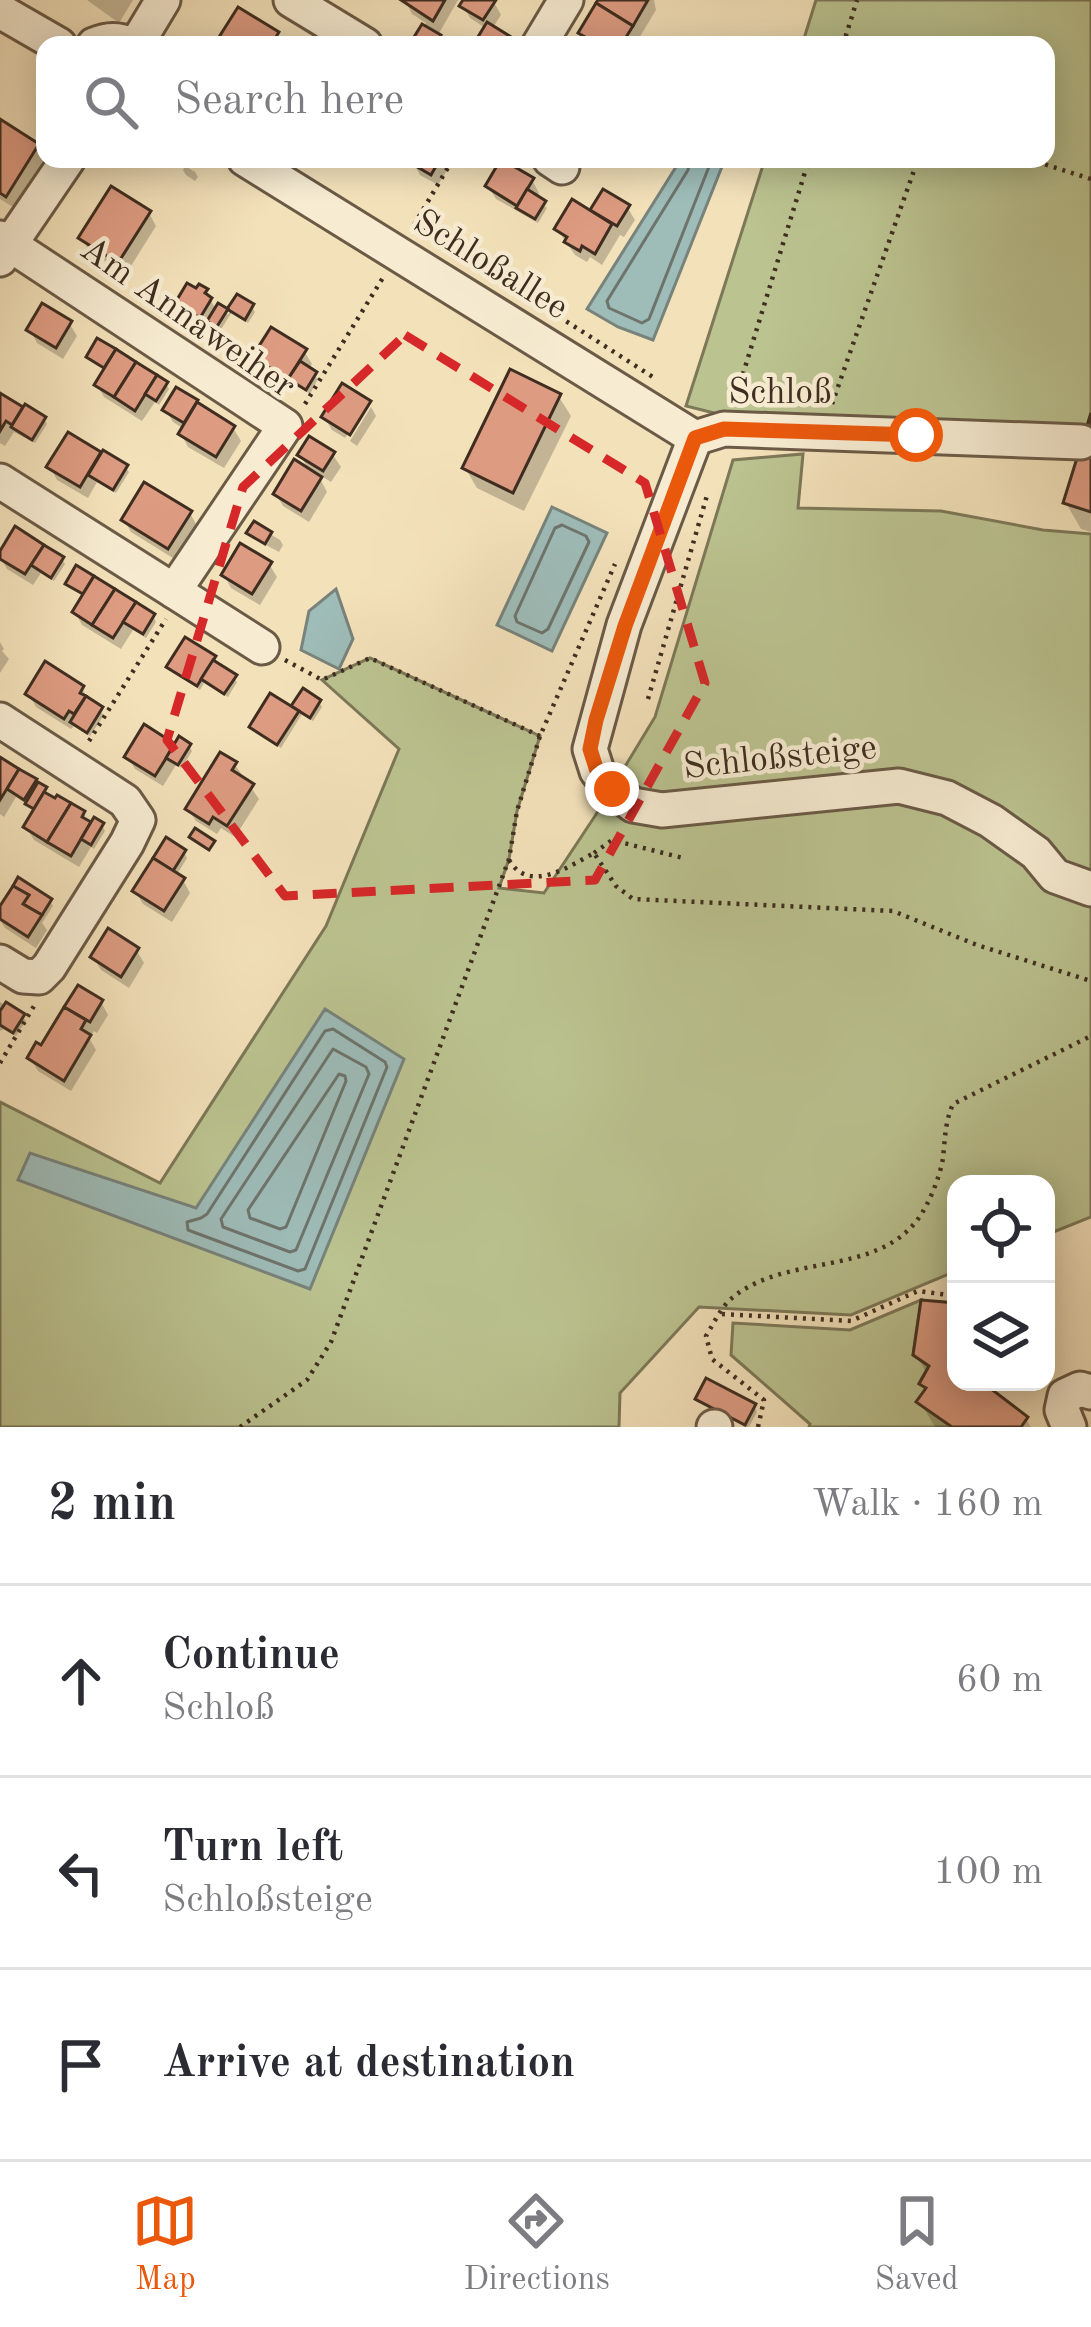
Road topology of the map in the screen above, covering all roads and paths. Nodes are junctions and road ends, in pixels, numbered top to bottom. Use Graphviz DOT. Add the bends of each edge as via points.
graph roads {
  1 [pos="163,0"];
  2 [pos="291,0"];
  3 [pos="566,0"];
  4 [pos="857,0"];
  5 [pos="0,10"];
  6 [pos="44,36"];
  7 [pos="140,36"];
  8 [pos="350,36"];
  9 [pos="544,36"];
  10 [pos="846,36"];
  11 [pos="61,168"];
  12 [pos="259,168"];
  13 [pos="448,168"];
  14 [pos="805,168"];
  15 [pos="915,168"];
  16 [pos="1055,168"];
  17 [pos="1091,179"];
  18 [pos="3,247"];
  19 [pos="397,254"];
  20 [pos="730,417"];
  21 [pos="285,426"];
  22 [pos="820,431"];
  23 [pos="695,438"];
  24 [pos="1082,442"];
  25 [pos="0,481"];
  26 [pos="709,488"];
  27 [pos="177,593"];
  28 [pos="262,647"];
  29 [pos="648,699"];
  30 [pos="0,720"];
  31 [pos="73,766"];
  32 [pos="594,853"];
  33 [pos="683,858"];
  34 [pos="509,859"];
  35 [pos="1091,889"];
  36 [pos="0,962"];
  37 [pos="39,976"];
  38 [pos="1091,981"];
  39 [pos="1091,1036"];
  40 [pos="0,1063"];
  41 [pos="947,1295"];
  42 [pos="719,1314"];
  43 [pos="1091,1392"];
  44 [pos="240,1427"];
  45 [pos="758,1427"];
  46 [pos="1069,1427"];
  1 -- 7 [label="street"];
  2 -- 8 [label="street"];
  3 -- 9 [label="street"];
  4 -- 10 [label="path"];
  5 -- 6 [label="street"];
  11 -- 18 [label="street"];
  12 -- 19 [label="street, Schloßallee"];
  13 -- 19 [label="path"];
  14 -- 20 [label="path"];
  15 -- 22 [label="path"];
  16 -- 17 [label="path"];
  18 -- 21 [label="street, Am Annaweiher"];
  19 -- 21 [label="path"];
  19 -- 23 [label="street, Schloßallee"];
  21 -- 27 [label="street, Am Annaweiher"];
  22 -- 23 [label="street, Schloß" via="724,429"];
  22 -- 24 [label="street, Schloß"];
  23 -- 35 [label="street, Schloßsteige" via="596,720 590,749 612,789 633,805 662,810 899,786 991,821 1054,876"];
  25 -- 27 [label="street"];
  26 -- 29 [label="path"];
  27 -- 28 [label="street"];
  27 -- 31 [label="path"];
  28 -- 34 [label="path" via="322,680 370,658 540,736"];
  30 -- 31 [label="street"];
  31 -- 37 [label="street" via="138,820"];
  32 -- 33 [label="path" via="612,840"];
  32 -- 34 [label="path" via="530,878"];
  32 -- 38 [label="path" via="633,899 893,911"];
  34 -- 44 [label="path" via="331,1342 307,1380"];
  36 -- 37 [label="street"];
  37 -- 40 [label="path" via="40,998"];
  39 -- 42 [label="path" via="953,1104 929,1197 896,1241 748,1286"];
  41 -- 42 [label="path" via="918,1292 851,1321"];
  42 -- 45 [label="path" via="706,1336 712,1359 764,1400"];
  43 -- 46 [label="street" via="1064,1396"];
}
